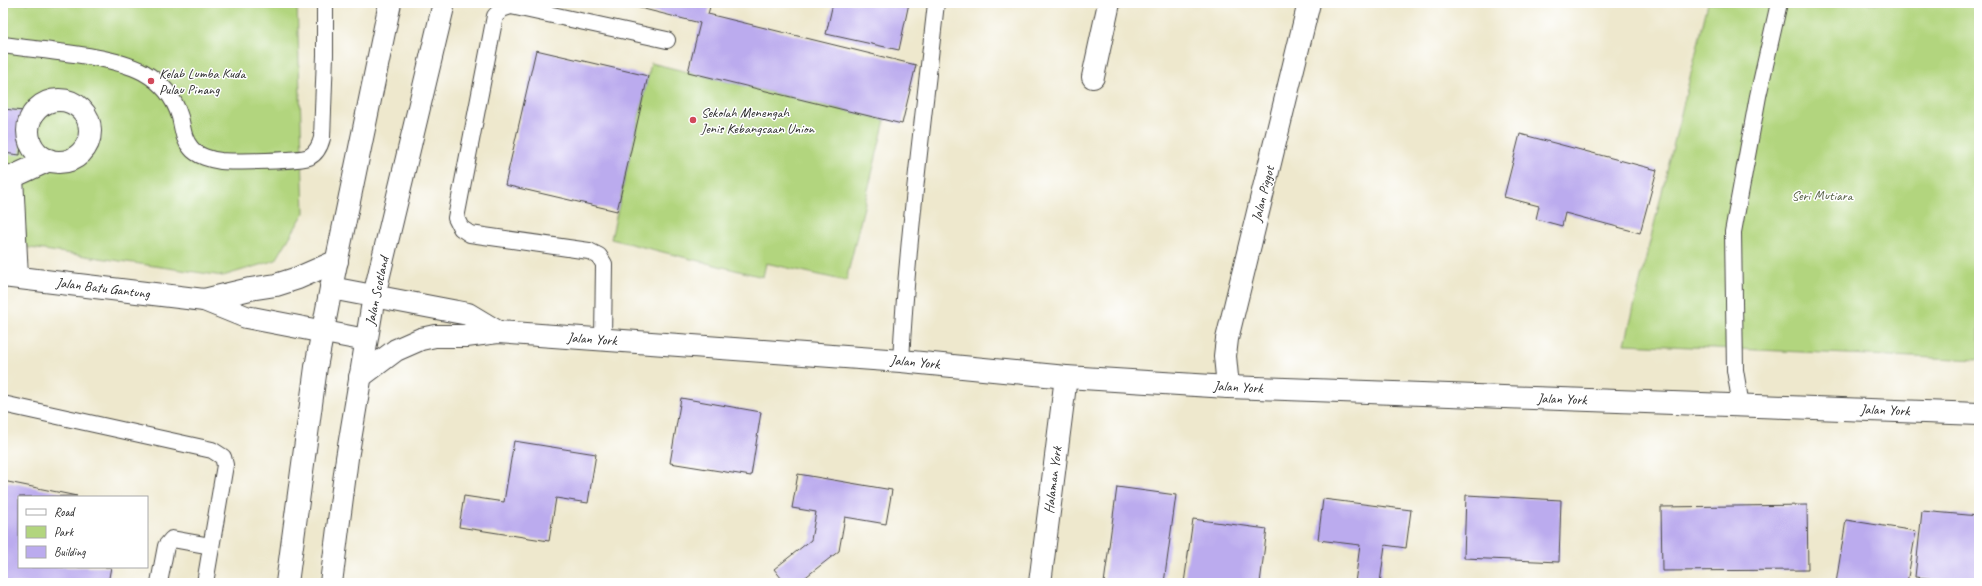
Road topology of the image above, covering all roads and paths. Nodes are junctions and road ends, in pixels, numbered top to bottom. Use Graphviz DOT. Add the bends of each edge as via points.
graph roads {
  1 [pos="324,3"];
  2 [pos="390,3"];
  3 [pos="444,3"];
  4 [pos="936,3"];
  5 [pos="1109,3"];
  6 [pos="1309,3"];
  7 [pos="1779,3"];
  8 [pos="667,40"];
  9 [pos="3,45"];
  10 [pos="1093,77"];
  11 [pos="49,160"];
  12 [pos="8,176"];
  13 [pos="337,261"];
  14 [pos="10,276"];
  15 [pos="331,288"];
  16 [pos="374,296"];
  17 [pos="204,300"];
  18 [pos="322,331"];
  19 [pos="498,332"];
  20 [pos="603,339"];
  21 [pos="366,340"];
  22 [pos="901,361"];
  23 [pos="360,377"];
  24 [pos="1066,377"];
  25 [pos="1228,387"];
  26 [pos="3,404"];
  27 [pos="1741,406"];
  28 [pos="1979,414"];
  29 [pos="211,546"];
  30 [pos="159,583"];
  31 [pos="205,583"];
  32 [pos="288,583"];
  33 [pos="331,583"];
  34 [pos="1040,583"];
  1 -- 9 [label="lane" via="322,138 316,152 302,159 221,160 205,157 192,150 184,138 172,97 160,83 142,71 108,60"];
  2 -- 13 [label="main road"];
  3 -- 16 [label="main road, Jalan Scotland"];
  4 -- 22 [label="lane" via="909,250"];
  5 -- 10 [label="main road"];
  6 -- 25 [label="main road, Jalan Piggot" via="1227,339 1225,356"];
  7 -- 27 [label="lane" via="1732,232 1735,370"];
  8 -- 20 [label="lane" via="511,6 502,9 495,16 456,218 460,228 470,234 590,250 599,256 604,264"];
  11 -- 12 [label="main road"];
  12 -- 14 [label="main road"];
  13 -- 15 [label="main road"];
  13 -- 17 [label="main road, Jalan Batu Gantung" via="276,285"];
  14 -- 17 [label="main road, Jalan Batu Gantung"];
  15 -- 16 [label="main road, Jalan York"];
  15 -- 18 [label="main road"];
  16 -- 19 [label="main road, Jalan York" via="468,314"];
  16 -- 21 [label="main road, Jalan Scotland"];
  17 -- 18 [label="main road, Jalan Batu Gantung" via="246,317"];
  18 -- 21 [label="main road, Jalan Batu Gantung"];
  18 -- 32 [label="main road"];
  19 -- 20 [label="main road, Jalan York"];
  19 -- 23 [label="main road, Jalan York" via="421,339 396,350"];
  20 -- 22 [label="main road, Jalan York"];
  21 -- 23 [label="main road, Jalan Scotland"];
  22 -- 24 [label="main road, Jalan York"];
  23 -- 33 [label="main road, Jalan Scotland"];
  24 -- 25 [label="main road, Jalan York"];
  24 -- 34 [label="main road, Halaman York"];
  25 -- 27 [label="main road, Jalan York"];
  26 -- 29 [label="lane" via="218,452 224,457 225,465"];
  27 -- 28 [label="main road, Jalan York"];
  29 -- 30 [label="lane" via="172,539 166,546"];
  29 -- 31 [label="lane"];
}
